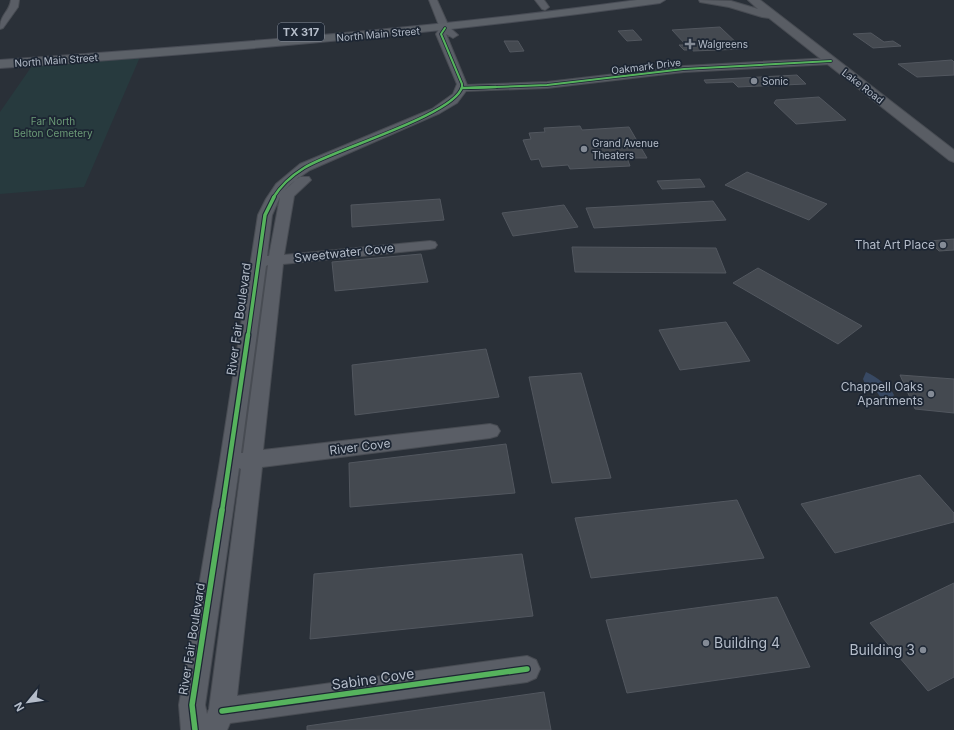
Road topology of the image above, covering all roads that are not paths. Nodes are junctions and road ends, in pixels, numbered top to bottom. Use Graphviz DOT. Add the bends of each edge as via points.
graph roads {
  1 [pos="15,0"];
  2 [pos="434,0"];
  3 [pos="602,0"];
  4 [pos="660,0"];
  5 [pos="704,0"];
  6 [pos="753,0"];
  7 [pos="767,0"];
  8 [pos="542,4"];
  9 [pos="443,24"];
  10 [pos="783,24"];
  11 [pos="0,26"];
  12 [pos="458,46"];
  13 [pos="0,56"];
  14 [pos="831,61"];
  15 [pos="0,64"];
  16 [pos="471,85"];
  17 [pos="954,157"];
  18 [pos="292,183"];
  19 [pos="430,245"];
  20 [pos="276,260"];
  21 [pos="257,262"];
  22 [pos="490,431"];
  23 [pos="252,460"];
  24 [pos="230,462"];
  25 [pos="527,669"];
  26 [pos="217,720"];
  27 [pos="195,730"];
  1 -- 11 [label="street" via="14,7"];
  2 -- 9 [label="street"];
  3 -- 8 [label="main road, North Main Street / TX 317"];
  4 -- 9 [label="main road, North Main Street / TX 317"];
  5 -- 10 [label="main road" via="749,8"];
  6 -- 10 [label="main road, Lake Road"];
  7 -- 10 [label="main road"];
  8 -- 9 [label="main road, North Main Street / TX 317"];
  9 -- 12 [label="street" via="452,32"];
  9 -- 13 [label="main road, North Main Street / TX 317"];
  9 -- 15 [label="main road, North Main Street / TX 317" via="172,51"];
  9 -- 16 [label="street" via="441,34 459,73"];
  10 -- 14 [label="main road, Lake Road"];
  14 -- 16 [label="street, Oakmark Drive" via="684,69 547,85"];
  14 -- 17 [label="main road, Lake Road"];
  16 -- 18 [label="street, River Fair Boulevard" via="469,99 453,111"];
  18 -- 20 [label="street, River Fair Boulevard" via="286,201"];
  18 -- 21 [label="street, River Fair Boulevard" via="277,190 265,215"];
  19 -- 20 [label="street, Sweetwater Cove"];
  20 -- 21 [label="street, Sweetwater Cove"];
  20 -- 23 [label="street, River Fair Boulevard"];
  21 -- 24 [label="street, River Fair Boulevard"];
  22 -- 23 [label="street, River Cove"];
  23 -- 24 [label="street, River Cove"];
  23 -- 26 [label="street, River Fair Boulevard"];
  24 -- 27 [label="street, River Fair Boulevard" via="192,705"];
  25 -- 26 [label="street, Sabine Cove"];
}
